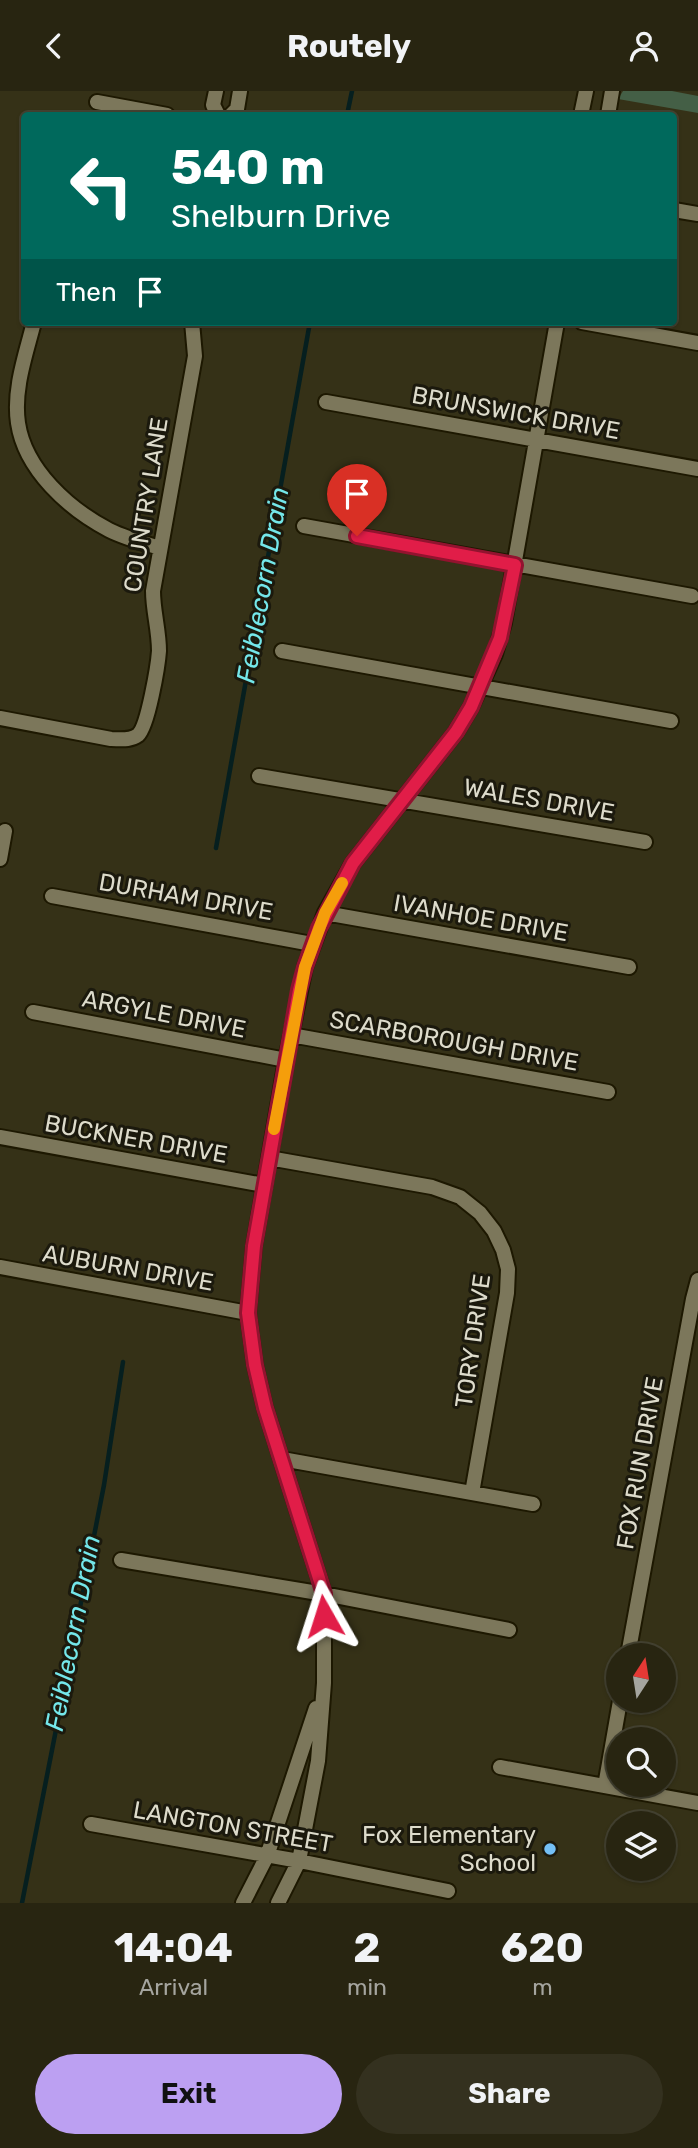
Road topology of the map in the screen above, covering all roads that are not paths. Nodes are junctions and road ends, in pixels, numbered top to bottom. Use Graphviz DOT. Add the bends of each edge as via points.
graph roads {
  1 [pos="216,91"];
  2 [pos="240,91"];
  3 [pos="586,91"];
  4 [pos="612,91"];
  5 [pos="97,102"];
  6 [pos="151,112"];
  7 [pos="217,112"];
  8 [pos="234,112"];
  9 [pos="582,112"];
  10 [pos="608,112"];
  11 [pos="677,210"];
  12 [pos="698,214"];
  13 [pos="33,326"];
  14 [pos="192,326"];
  15 [pos="556,326"];
  16 [pos="605,326"];
  17 [pos="698,342"];
  18 [pos="326,402"];
  19 [pos="535,440"];
  20 [pos="698,469"];
  21 [pos="304,526"];
  22 [pos="160,548"];
  23 [pos="515,565"];
  24 [pos="692,596"];
  25 [pos="282,651"];
  26 [pos="481,685"];
  27 [pos="0,718"];
  28 [pos="671,721"];
  29 [pos="260,776"];
  30 [pos="402,799"];
  31 [pos="5,831"];
  32 [pos="645,842"];
  33 [pos="0,859"];
  34 [pos="52,895"];
  35 [pos="325,913"];
  36 [pos="313,944"];
  37 [pos="629,967"];
  38 [pos="33,1012"];
  39 [pos="291,1035"];
  40 [pos="286,1060"];
  41 [pos="608,1092"];
  42 [pos="0,1137"];
  43 [pos="269,1158"];
  44 [pos="264,1185"];
  45 [pos="0,1268"];
  46 [pos="698,1280"];
  47 [pos="248,1313"];
  48 [pos="282,1459"];
  49 [pos="472,1493"];
  50 [pos="533,1504"];
  51 [pos="121,1560"];
  52 [pos="324,1594"];
  53 [pos="509,1630"];
  54 [pos="630,1643"];
  55 [pos="324,1683"];
  56 [pos="618,1713"];
  57 [pos="500,1767"];
  58 [pos="605,1786"];
  59 [pos="698,1803"];
  60 [pos="91,1824"];
  61 [pos="267,1856"];
  62 [pos="299,1861"];
  63 [pos="448,1891"];
  64 [pos="243,1903"];
  65 [pos="278,1903"];
  1 -- 7 [label="street"];
  2 -- 8 [label="street"];
  3 -- 9 [label="street"];
  4 -- 10 [label="street"];
  5 -- 6 [label="street"];
  11 -- 12 [label="street"];
  13 -- 22 [label="street" via="17,403 22,440 30,457 54,488 93,520"];
  14 -- 22 [label="street, COUNTRY LANE" via="195,356"];
  15 -- 19 [label="street"];
  16 -- 17 [label="street"];
  18 -- 19 [label="street, BRUNSWICK DRIVE"];
  19 -- 20 [label="street, BRUNSWICK DRIVE"];
  19 -- 23 [label="street"];
  21 -- 23 [label="street"];
  22 -- 27 [label="street, COUNTRY LANE" via="153,601 159,654 147,718 137,735 111,739"];
  23 -- 24 [label="street"];
  23 -- 26 [label="street" via="504,623"];
  25 -- 26 [label="street"];
  26 -- 28 [label="street"];
  26 -- 30 [label="street" via="456,732"];
  29 -- 30 [label="street, WALES DRIVE"];
  30 -- 32 [label="street, WALES DRIVE"];
  30 -- 35 [label="street" via="353,863"];
  31 -- 33 [label="street"];
  34 -- 36 [label="street, DURHAM DRIVE"];
  35 -- 36 [label="street"];
  35 -- 37 [label="street, IVANHOE DRIVE"];
  36 -- 39 [label="street"];
  38 -- 40 [label="street, ARGYLE DRIVE"];
  39 -- 40 [label="street"];
  39 -- 41 [label="street, SCARBOROUGH DRIVE"];
  40 -- 43 [label="street"];
  42 -- 44 [label="street, BUCKNER DRIVE"];
  43 -- 44 [label="street"];
  43 -- 49 [label="street, TORY DRIVE" via="432,1187 460,1197 494,1231 508,1269 507,1293"];
  44 -- 47 [label="street"];
  45 -- 47 [label="street, AUBURN DRIVE"];
  46 -- 54 [label="street, FOX RUN DRIVE"];
  47 -- 48 [label="street" via="265,1408"];
  48 -- 49 [label="street"];
  48 -- 52 [label="street"];
  49 -- 50 [label="street"];
  51 -- 52 [label="street"];
  52 -- 53 [label="street"];
  52 -- 55 [label="street"];
  55 -- 61 [label="street"];
  55 -- 62 [label="street" via="318,1761"];
  56 -- 58 [label="street"];
  57 -- 58 [label="street"];
  58 -- 59 [label="street"];
  60 -- 61 [label="street, LANGTON STREET"];
  61 -- 62 [label="street, LANGTON STREET"];
  61 -- 64 [label="street"];
  62 -- 63 [label="street, LANGTON STREET"];
  62 -- 65 [label="street"];
}
